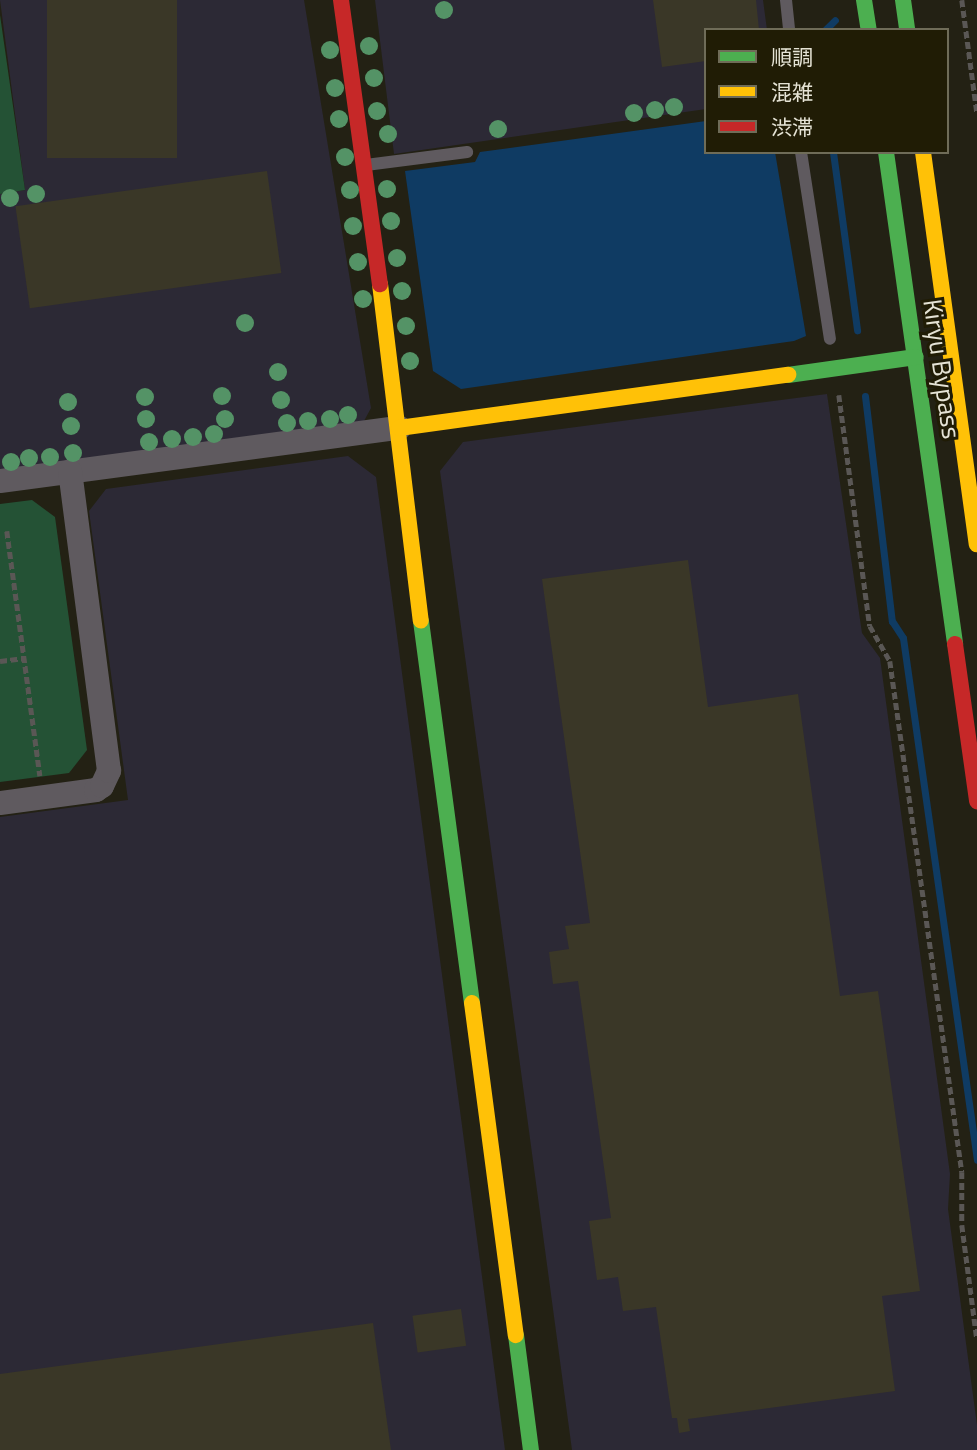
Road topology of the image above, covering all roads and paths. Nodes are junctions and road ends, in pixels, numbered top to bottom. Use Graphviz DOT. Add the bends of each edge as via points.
graph roads {
  1 [pos="341,0"];
  2 [pos="786,0"];
  3 [pos="864,0"];
  4 [pos="903,0"];
  5 [pos="962,0"];
  6 [pos="789,28"];
  7 [pos="869,28"];
  8 [pos="907,28"];
  9 [pos="977,112"];
  10 [pos="467,152"];
  11 [pos="801,154"];
  12 [pos="886,154"];
  13 [pos="923,154"];
  14 [pos="365,165"];
  15 [pos="830,339"];
  16 [pos="916,357"];
  17 [pos="838,387"];
  18 [pos="399,428"];
  19 [pos="70,472"];
  20 [pos="0,481"];
  21 [pos="7,531"];
  22 [pos="977,544"];
  23 [pos="24,658"];
  24 [pos="0,661"];
  25 [pos="43,797"];
  26 [pos="977,801"];
  27 [pos="0,803"];
  28 [pos="470,861"];
  29 [pos="977,1339"];
  30 [pos="531,1450"];
  1 -- 14 [label="main road"];
  2 -- 6 [label="lane"];
  3 -- 7 [label="main road"];
  4 -- 8 [label="main road"];
  5 -- 9 [label="path"];
  10 -- 14 [label="lane"];
  11 -- 15 [label="lane"];
  12 -- 16 [label="main road, Kiryu Bypass"];
  13 -- 22 [label="main road, Kiryu Bypass"];
  14 -- 18 [label="main road"];
  16 -- 18 [label="main road"];
  16 -- 26 [label="main road, Kiryu Bypass"];
  17 -- 29 [label="path" via="870,626 890,661 962,1172 962,1225"];
  18 -- 19 [label="street"];
  18 -- 28 [label="main road" via="412,459 459,810"];
  18 -- 30 [label="main road" via="401,473"];
  19 -- 20 [label="street"];
  19 -- 25 [label="street" via="110,764 106,780 96,790"];
  21 -- 23 [label="path"];
  23 -- 24 [label="path"];
  23 -- 25 [label="path"];
  25 -- 27 [label="street"];
}
